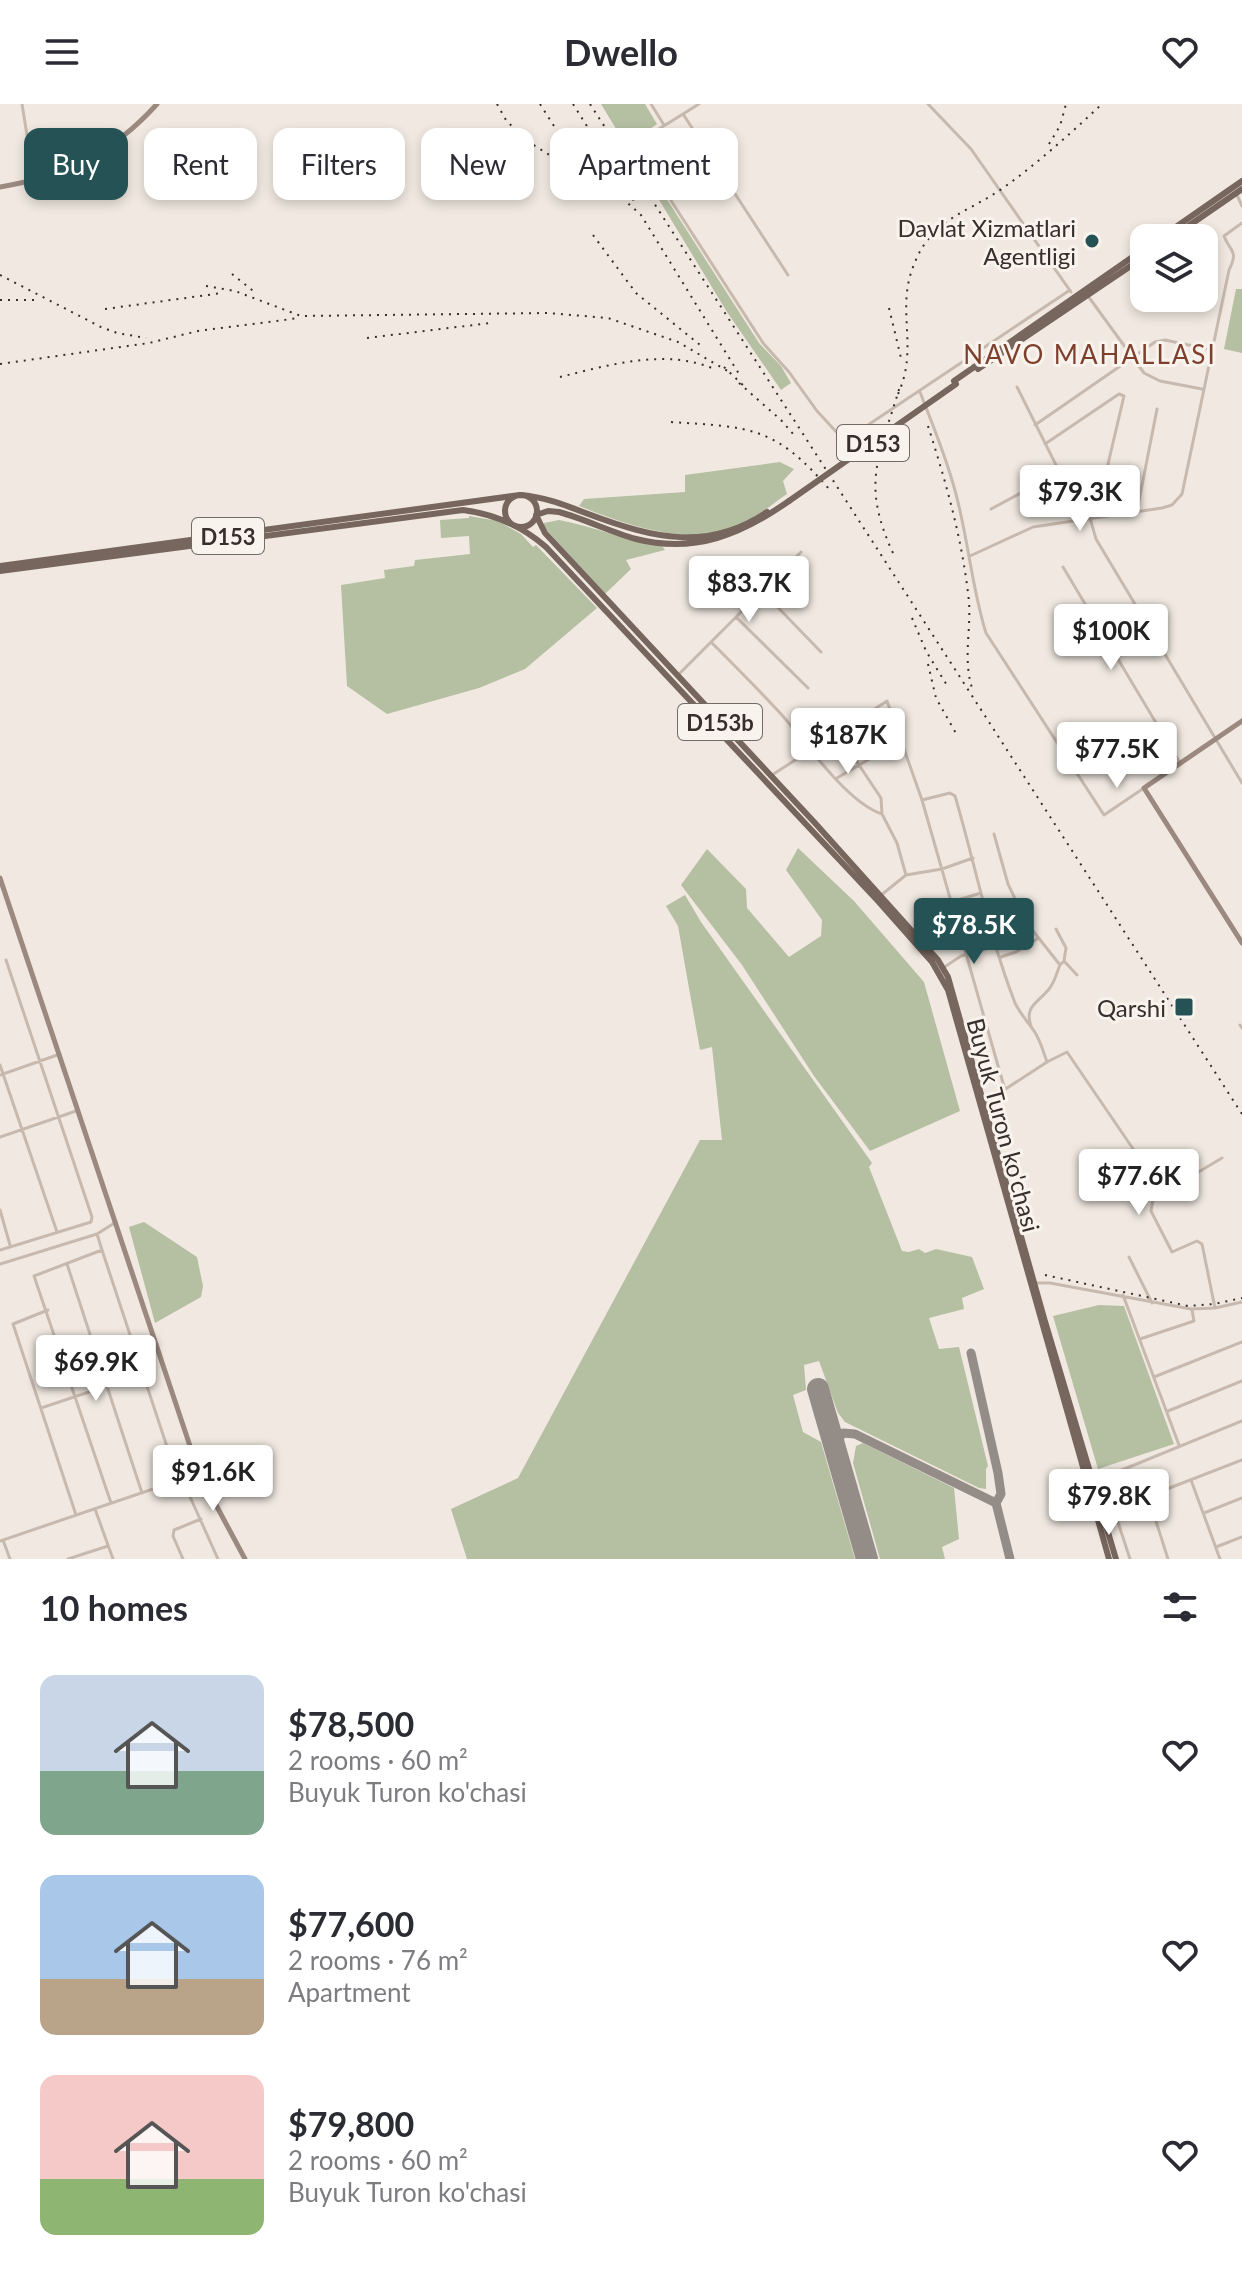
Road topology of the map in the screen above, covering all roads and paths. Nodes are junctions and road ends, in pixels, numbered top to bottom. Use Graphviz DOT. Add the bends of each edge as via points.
graph roads {
  1 [pos="22,104"];
  2 [pos="157,104"];
  3 [pos="651,104"];
  4 [pos="699,104"];
  5 [pos="928,104"];
  6 [pos="683,114"];
  7 [pos="664,125"];
  8 [pos="26,128"];
  9 [pos="128,133"];
  10 [pos="1242,181"];
  11 [pos="24,183"];
  12 [pos="0,187"];
  13 [pos="1237,190"];
  14 [pos="1242,206"];
  15 [pos="1242,223"];
  16 [pos="1182,224"];
  17 [pos="1190,224"];
  18 [pos="1130,258"];
  19 [pos="1130,267"];
  20 [pos="788,275"];
  21 [pos="1072,293"];
  22 [pos="1088,296"];
  23 [pos="1036,328"];
  24 [pos="1212,350"];
  25 [pos="1131,358"];
  26 [pos="1017,387"];
  27 [pos="1203,389"];
  28 [pos="920,392"];
  29 [pos="1157,409"];
  30 [pos="1035,425"];
  31 [pos="1045,444"];
  32 [pos="1059,472"];
  33 [pos="520,495"];
  34 [pos="788,500"];
  35 [pos="991,509"];
  36 [pos="1137,511"];
  37 [pos="536,515"];
  38 [pos="1096,517"];
  39 [pos="1090,518"];
  40 [pos="1083,519"];
  41 [pos="514,525"];
  42 [pos="801,552"];
  43 [pos="970,556"];
  44 [pos="1063,567"];
  45 [pos="0,569"];
  46 [pos="763,592"];
  47 [pos="736,617"];
  48 [pos="712,643"];
  49 [pos="821,652"];
  50 [pos="677,676"];
  51 [pos="808,688"];
  52 [pos="1242,721"];
  53 [pos="837,732"];
  54 [pos="902,740"];
  55 [pos="1216,740"];
  56 [pos="809,750"];
  57 [pos="1181,763"];
  58 [pos="858,766"];
  59 [pos="767,777"];
  60 [pos="837,778"];
  61 [pos="1242,783"];
  62 [pos="1144,788"];
  63 [pos="922,800"];
  64 [pos="882,814"];
  65 [pos="994,834"];
  66 [pos="973,858"];
  67 [pos="942,869"];
  68 [pos="906,875"];
  69 [pos="0,879"];
  70 [pos="981,893"];
  71 [pos="880,896"];
  72 [pos="951,902"];
  73 [pos="1056,929"];
  74 [pos="1037,939"];
  75 [pos="1242,943"];
  76 [pos="996,946"];
  77 [pos="965,954"];
  78 [pos="1001,957"];
  79 [pos="6,960"];
  80 [pos="1062,963"];
  81 [pos="943,968"];
  82 [pos="1077,975"];
  83 [pos="1031,1026"];
  84 [pos="60,1054"];
  85 [pos="40,1061"];
  86 [pos="1047,1062"];
  87 [pos="0,1065"];
  88 [pos="1,1074"];
  89 [pos="1005,1090"];
  90 [pos="984,1103"];
  91 [pos="78,1110"];
  92 [pos="58,1117"];
  93 [pos="21,1130"];
  94 [pos="0,1137"];
  95 [pos="1222,1158"];
  96 [pos="1152,1178"];
  97 [pos="0,1210"];
  98 [pos="116,1222"];
  99 [pos="57,1232"];
  100 [pos="97,1234"];
  101 [pos="11,1246"];
  102 [pos="0,1250"];
  103 [pos="102,1250"];
  104 [pos="1129,1257"];
  105 [pos="0,1264"];
  106 [pos="67,1264"];
  107 [pos="1032,1283"];
  108 [pos="1123,1295"];
  109 [pos="1242,1302"];
  110 [pos="1152,1303"];
  111 [pos="1215,1308"];
  112 [pos="1191,1309"];
  113 [pos="48,1310"];
  114 [pos="1140,1339"];
  115 [pos="1242,1342"];
  116 [pos="143,1374"];
  117 [pos="1154,1377"];
  118 [pos="1242,1381"];
  119 [pos="108,1385"];
  120 [pos="76,1396"];
  121 [pos="41,1408"];
  122 [pos="1167,1411"];
  123 [pos="1242,1421"];
  124 [pos="1179,1446"];
  125 [pos="1242,1460"];
  126 [pos="200,1473"];
  127 [pos="180,1480"];
  128 [pos="1191,1480"];
  129 [pos="1092,1483"];
  130 [pos="142,1493"];
  131 [pos="1148,1496"];
  132 [pos="1242,1498"];
  133 [pos="111,1503"];
  134 [pos="1113,1507"];
  135 [pos="95,1509"];
  136 [pos="1101,1511"];
  137 [pos="1204,1513"];
  138 [pos="76,1515"];
  139 [pos="201,1519"];
  140 [pos="1242,1537"];
  141 [pos="2,1540"];
  142 [pos="108,1546"];
  143 [pos="1216,1547"];
  144 [pos="10,1559"];
  145 [pos="68,1559"];
  146 [pos="113,1559"];
  147 [pos="183,1559"];
  148 [pos="218,1559"];
  149 [pos="245,1559"];
  150 [pos="1109,1559"];
  151 [pos="1116,1559"];
  152 [pos="1130,1559"];
  153 [pos="1168,1559"];
  154 [pos="1220,1559"];
  1 -- 8 [label="street"];
  2 -- 9 [label="street"];
  3 -- 7 [label="street"];
  4 -- 6 [label="street"];
  5 -- 21 [label="street" via="971,149"];
  6 -- 7 [label="street"];
  6 -- 20 [label="street"];
  7 -- 28 [label="street" via="638,142 639,151 763,343 841,437 850,437"];
  10 -- 13 [label="main road"];
  11 -- 12 [label="street"];
  13 -- 14 [label="street"];
  13 -- 16 [label="main road"];
  13 -- 17 [label="main road"];
  15 -- 24 [label="street" via="1224,236 1235,257"];
  18 -- 21 [label="main road, D153"];
  19 -- 22 [label="main road, D153"];
  21 -- 23 [label="main road, D153"];
  21 -- 28 [label="street"];
  22 -- 23 [label="main road, D153"];
  22 -- 25 [label="street"];
  23 -- 34 [label="main road, D153, bridge"];
  24 -- 25 [label="street" via="1165,340"];
  24 -- 27 [label="street"];
  25 -- 27 [label="street" via="1152,377"];
  25 -- 30 [label="street"];
  26 -- 30 [label="street"];
  27 -- 36 [label="street" via="1182,494 1172,505"];
  28 -- 43 [label="street" via="955,488"];
  29 -- 36 [label="street"];
  30 -- 31 [label="street"];
  31 -- 32 [label="street"];
  31 -- 38 [label="street" via="1119,394 1124,396"];
  32 -- 35 [label="street"];
  32 -- 40 [label="street"];
  33 -- 34 [label="main road, D153" via="543,496 645,534 676,537 728,531"];
  33 -- 37 [label="main road" via="533,501"];
  33 -- 41 [label="main road" via="505,508"];
  33 -- 45 [label="main road, D153"];
  34 -- 37 [label="main road, D153" via="745,529 687,543 640,540 559,512"];
  36 -- 38 [label="street"];
  37 -- 41 [label="main road, D153" via="528,525"];
  37 -- 50 [label="main road, Buyuk Turon ko'chasi / D153b" via="545,533"];
  38 -- 39 [label="street"];
  39 -- 40 [label="street"];
  39 -- 55 [label="street" via="1096,539"];
  40 -- 43 [label="street" via="1033,527"];
  41 -- 45 [label="main road, D153" via="480,513 447,512"];
  41 -- 59 [label="main road, Buyuk Turon ko'chasi / D153b" via="558,558"];
  42 -- 46 [label="street"];
  43 -- 62 [label="street" via="986,633 1104,815"];
  44 -- 57 [label="street"];
  46 -- 47 [label="street"];
  46 -- 49 [label="street"];
  47 -- 48 [label="street"];
  47 -- 51 [label="street"];
  48 -- 50 [label="street"];
  48 -- 56 [label="street"];
  50 -- 59 [label="main road, Buyuk Turon ko'chasi / D153b"];
  52 -- 55 [label="street"];
  53 -- 54 [label="street" via="887,701"];
  53 -- 56 [label="street"];
  53 -- 58 [label="street"];
  54 -- 58 [label="street"];
  54 -- 63 [label="street"];
  55 -- 57 [label="street"];
  55 -- 61 [label="street"];
  56 -- 59 [label="street"];
  56 -- 60 [label="street"];
  57 -- 62 [label="street"];
  58 -- 60 [label="street"];
  58 -- 64 [label="street" via="878,793"];
  59 -- 71 [label="main road, Buyuk Turon ko'chasi / D153b"];
  59 -- 107 [label="main road, Buyuk Turon ko'chasi / D153b" via="945,982"];
  60 -- 64 [label="street"];
  62 -- 75 [label="street"];
  63 -- 66 [label="street" via="954,793"];
  63 -- 67 [label="street"];
  64 -- 68 [label="street"];
  65 -- 74 [label="street" via="1008,884"];
  66 -- 67 [label="street"];
  66 -- 70 [label="street"];
  67 -- 68 [label="street"];
  67 -- 72 [label="street"];
  68 -- 71 [label="street"];
  69 -- 84 [label="street"];
  70 -- 72 [label="street"];
  70 -- 76 [label="street"];
  71 -- 81 [label="main road, Buyuk Turon ko'chasi / D153b"];
  72 -- 77 [label="street"];
  73 -- 80 [label="street" via="1066,948"];
  74 -- 78 [label="street"];
  74 -- 80 [label="street"];
  76 -- 77 [label="street"];
  76 -- 78 [label="street"];
  77 -- 81 [label="street"];
  77 -- 89 [label="street"];
  78 -- 83 [label="street" via="1015,1001"];
  79 -- 85 [label="street"];
  80 -- 82 [label="street"];
  80 -- 83 [label="street" via="1054,982 1029,1009"];
  81 -- 90 [label="main road, Buyuk Turon ko'chasi / D153b"];
  83 -- 86 [label="street"];
  84 -- 85 [label="street"];
  84 -- 91 [label="street"];
  85 -- 88 [label="street"];
  85 -- 92 [label="street"];
  86 -- 89 [label="street"];
  86 -- 96 [label="street" via="1067,1052"];
  87 -- 88 [label="street"];
  88 -- 93 [label="street"];
  89 -- 90 [label="street"];
  90 -- 107 [label="main road, Buyuk Turon ko'chasi / D153b"];
  91 -- 92 [label="street"];
  91 -- 98 [label="street"];
  92 -- 93 [label="street"];
  92 -- 99 [label="street" via="92,1219"];
  93 -- 94 [label="street"];
  93 -- 99 [label="street"];
  95 -- 96 [label="street" via="1185,1180 1177,1175"];
  96 -- 111 [label="street" via="1151,1211 1172,1252 1197,1241 1202,1244"];
  97 -- 101 [label="street"];
  98 -- 100 [label="street"];
  98 -- 126 [label="street"];
  99 -- 101 [label="street"];
  100 -- 103 [label="street"];
  100 -- 105 [label="street"];
  101 -- 102 [label="street"];
  103 -- 106 [label="street"];
  103 -- 116 [label="street"];
  104 -- 110 [label="street"];
  106 -- 113 [label="street" via="34,1276"];
  106 -- 119 [label="street"];
  107 -- 108 [label="street"];
  107 -- 129 [label="main road, Buyuk Turon ko'chasi / D153b"];
  107 -- 150 [label="main road, Buyuk Turon ko'chasi / D153b"];
  108 -- 110 [label="street"];
  108 -- 114 [label="street"];
  109 -- 111 [label="street"];
  110 -- 112 [label="street"];
  111 -- 112 [label="street"];
  112 -- 114 [label="street" via="1194,1321"];
  113 -- 120 [label="street"];
  113 -- 121 [label="street" via="13,1324"];
  114 -- 117 [label="street"];
  115 -- 117 [label="street"];
  116 -- 119 [label="street"];
  116 -- 127 [label="street"];
  117 -- 122 [label="street"];
  118 -- 122 [label="street"];
  119 -- 120 [label="street"];
  119 -- 130 [label="street"];
  120 -- 121 [label="street"];
  120 -- 133 [label="street"];
  121 -- 138 [label="street"];
  122 -- 124 [label="street"];
  123 -- 124 [label="street"];
  124 -- 129 [label="street"];
  125 -- 128 [label="street"];
  126 -- 127 [label="street"];
  126 -- 149 [label="street"];
  127 -- 130 [label="street"];
  127 -- 139 [label="street"];
  128 -- 131 [label="street"];
  128 -- 137 [label="street"];
  129 -- 136 [label="main road, Buyuk Turon ko'chasi / D153b"];
  130 -- 133 [label="street"];
  131 -- 134 [label="street"];
  131 -- 153 [label="street"];
  132 -- 137 [label="street"];
  133 -- 135 [label="street"];
  134 -- 136 [label="street"];
  134 -- 152 [label="street"];
  135 -- 138 [label="street"];
  135 -- 142 [label="street"];
  136 -- 151 [label="main road, Buyuk Turon ko'chasi / D153b"];
  137 -- 143 [label="street"];
  138 -- 141 [label="street"];
  139 -- 147 [label="street" via="174,1530"];
  139 -- 148 [label="street"];
  140 -- 143 [label="street"];
  141 -- 144 [label="street"];
  142 -- 145 [label="street"];
  142 -- 146 [label="street"];
  143 -- 154 [label="street"];
}
